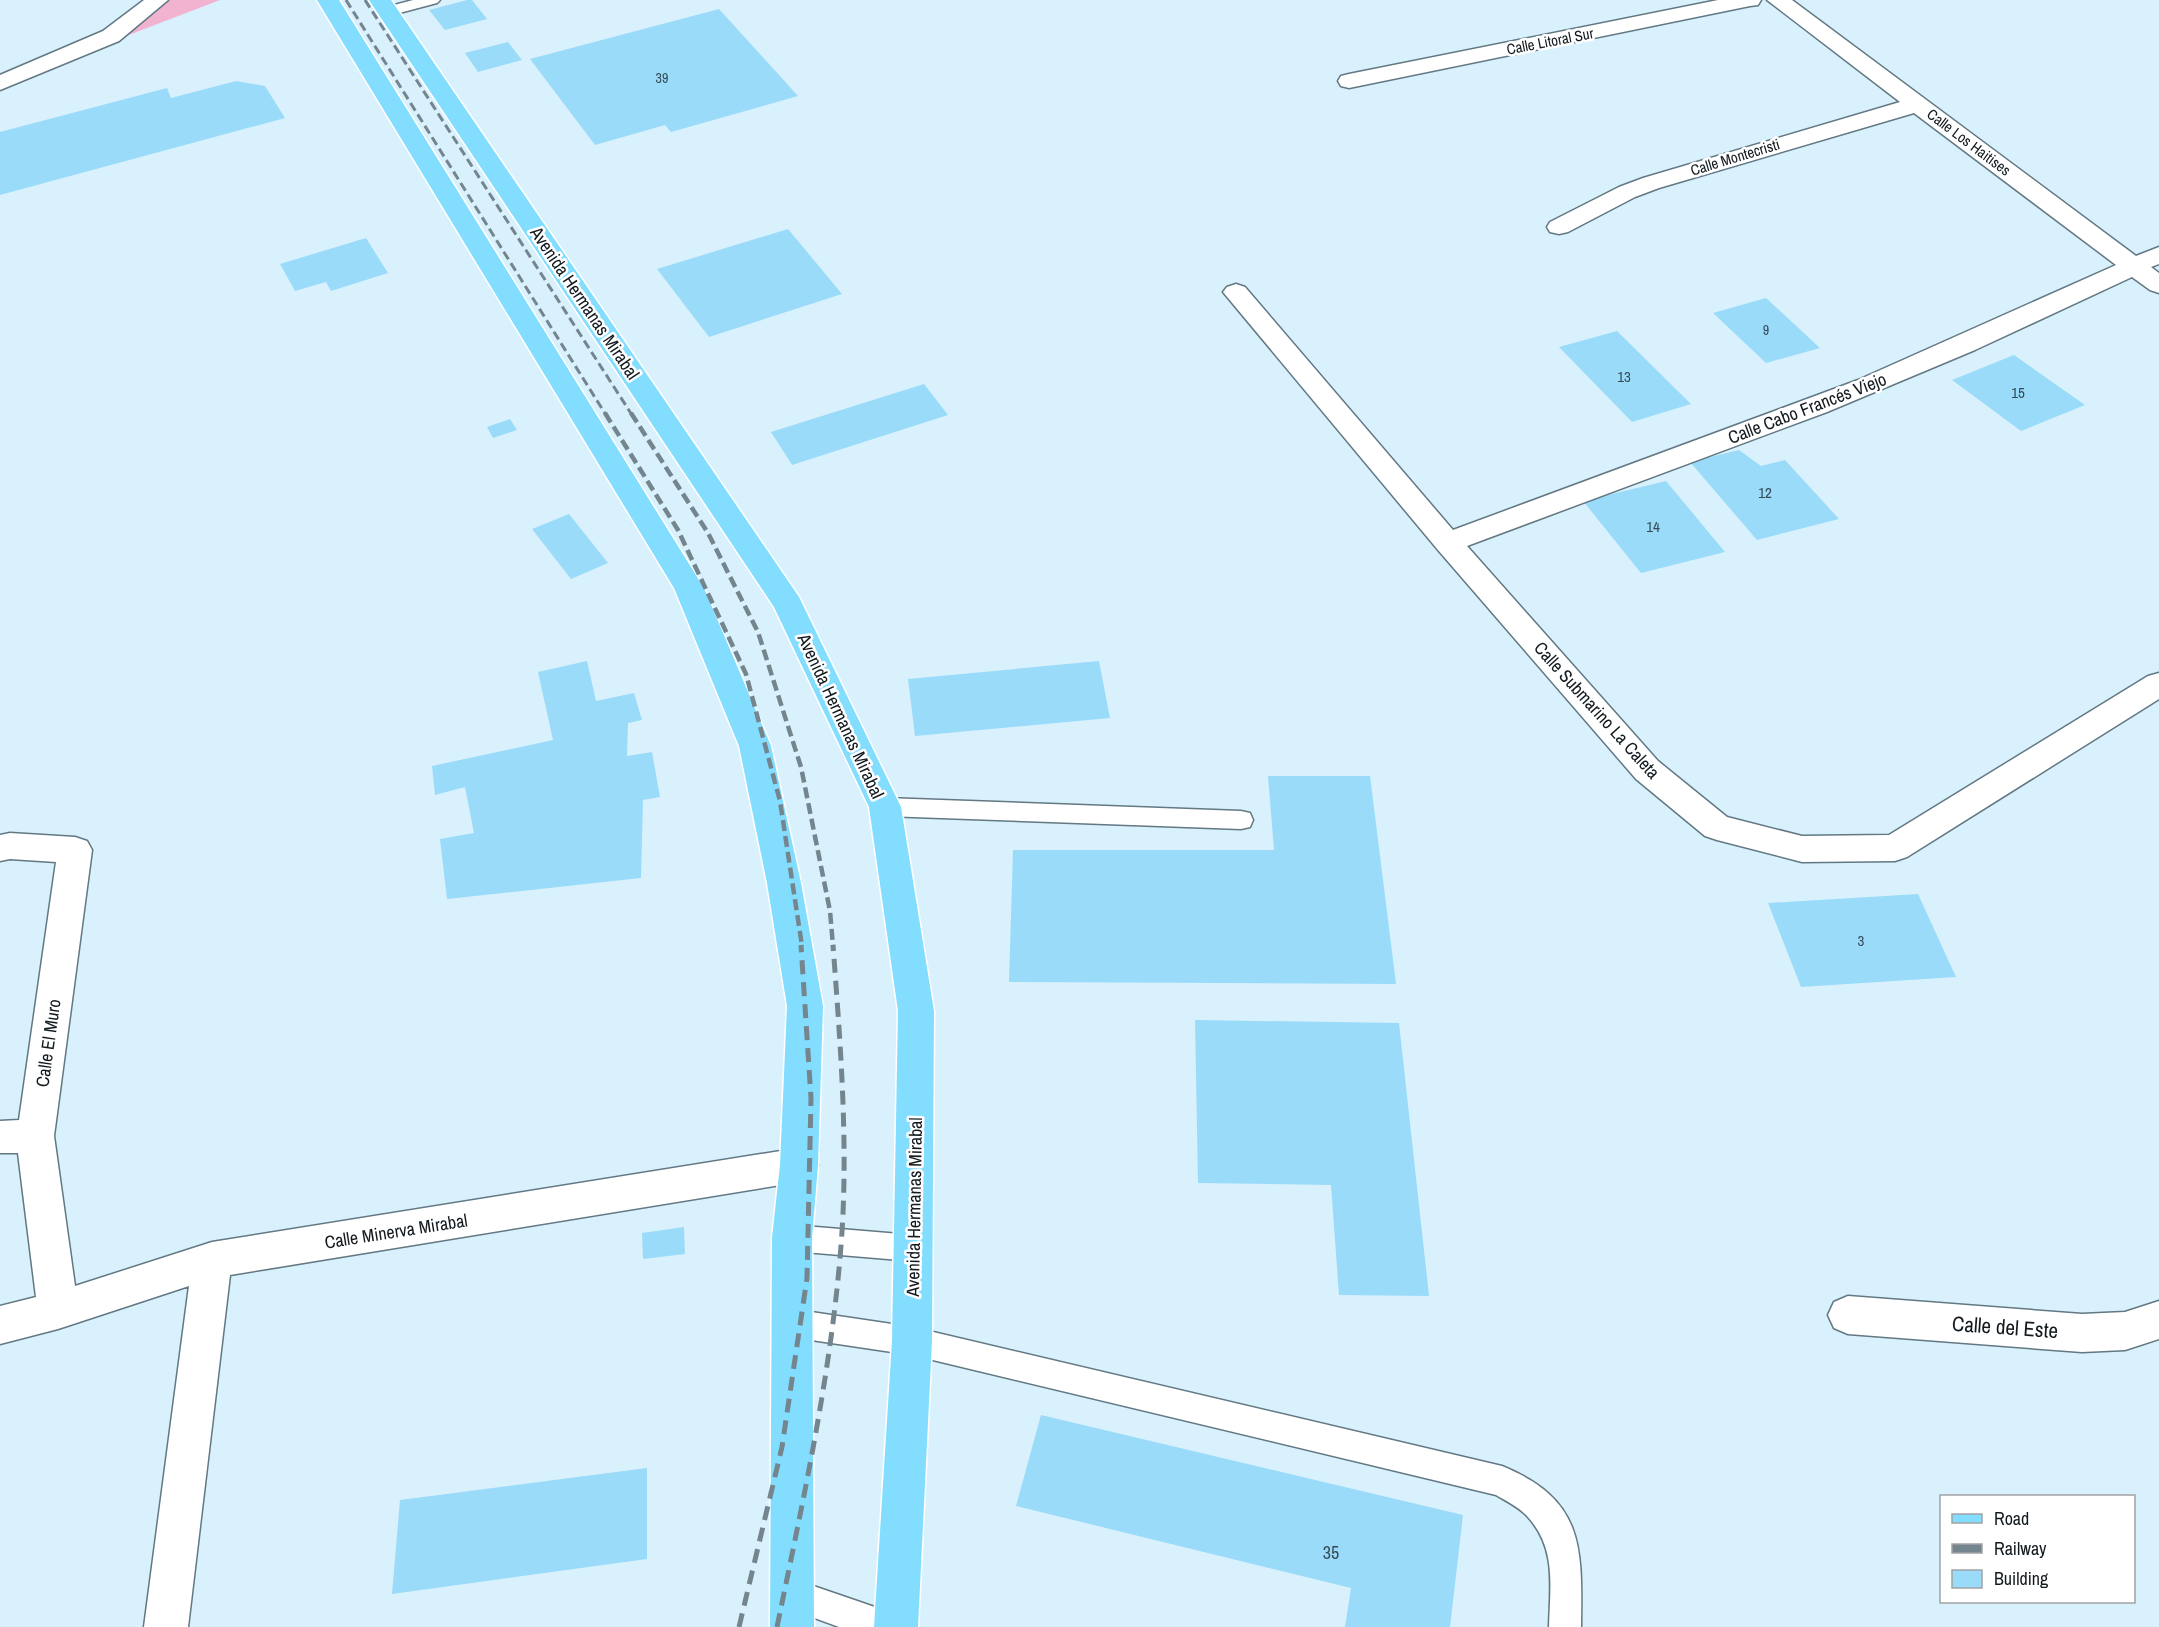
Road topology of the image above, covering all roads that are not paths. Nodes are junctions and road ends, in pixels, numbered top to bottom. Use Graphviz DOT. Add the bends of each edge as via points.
graph roads {
  1 [pos="157,0"];
  2 [pos="328,0"];
  3 [pos="432,0"];
  4 [pos="1750,0"];
  5 [pos="1778,0"];
  6 [pos="384,5"];
  7 [pos="1349,81"];
  8 [pos="0,83"];
  9 [pos="1919,105"];
  10 [pos="1559,227"];
  11 [pos="2147,260"];
  12 [pos="2159,285"];
  13 [pos="1236,292"];
  14 [pos="1448,543"];
  15 [pos="2159,684"];
  16 [pos="885,807"];
  17 [pos="1241,820"];
  18 [pos="0,848"];
  19 [pos="17,1136"];
  20 [pos="800,1165"];
  21 [pos="792,1238"];
  22 [pos="912,1248"];
  23 [pos="212,1260"];
  24 [pos="58,1310"];
  25 [pos="1848,1315"];
  26 [pos="2159,1320"];
  27 [pos="791,1323"];
  28 [pos="0,1325"];
  29 [pos="912,1341"];
  30 [pos="793,1595"];
  31 [pos="166,1627"];
  32 [pos="792,1627"];
  33 [pos="886,1627"];
  34 [pos="896,1627"];
  35 [pos="1565,1627"];
  1 -- 8 [label="street" via="111,36"];
  2 -- 20 [label="main road" via="689,588 755,746 805,1006"];
  3 -- 6 [label="lane"];
  4 -- 7 [label="street, Calle Litoral Sur"];
  5 -- 9 [label="street, Calle Los Haitises"];
  6 -- 16 [label="main road, Avenida Hermanas Mirabal" via="788,604"];
  9 -- 10 [label="street, Calle Montecristi" via="1651,183"];
  9 -- 11 [label="street, Calle Los Haitises"];
  11 -- 12 [label="street, Calle Los Haitises"];
  11 -- 14 [label="street, Calle Cabo Francés Viejo" via="1950,352"];
  13 -- 14 [label="street, Calle Submarino La Caleta"];
  14 -- 15 [label="street, Calle Submarino La Caleta" via="1647,770 1717,827 1802,849 1895,849"];
  16 -- 17 [label="lane"];
  16 -- 22 [label="main road, Avenida Hermanas Mirabal" via="916,1011"];
  18 -- 19 [label="street, Calle El Muro" via="75,850"];
  19 -- 24 [label="street, Calle El Muro"];
  20 -- 21 [label="main road"];
  20 -- 23 [label="street, Calle Minerva Mirabal"];
  21 -- 22 [label="lane"];
  21 -- 27 [label="main road"];
  22 -- 29 [label="main road, Avenida Hermanas Mirabal"];
  23 -- 24 [label="street, Calle Minerva Mirabal"];
  23 -- 31 [label="street"];
  24 -- 28 [label="street, Calle Minerva Mirabal"];
  25 -- 26 [label="street, Calle del Este" via="2082,1333 2125,1332"];
  27 -- 29 [label="lane"];
  27 -- 30 [label="main road"];
  29 -- 34 [label="main road, Avenida Hermanas Mirabal"];
  29 -- 35 [label="lane" via="1502,1480 1537,1503 1561,1534 1566,1574"];
  30 -- 32 [label="main road"];
  30 -- 33 [label="lane"];
}
